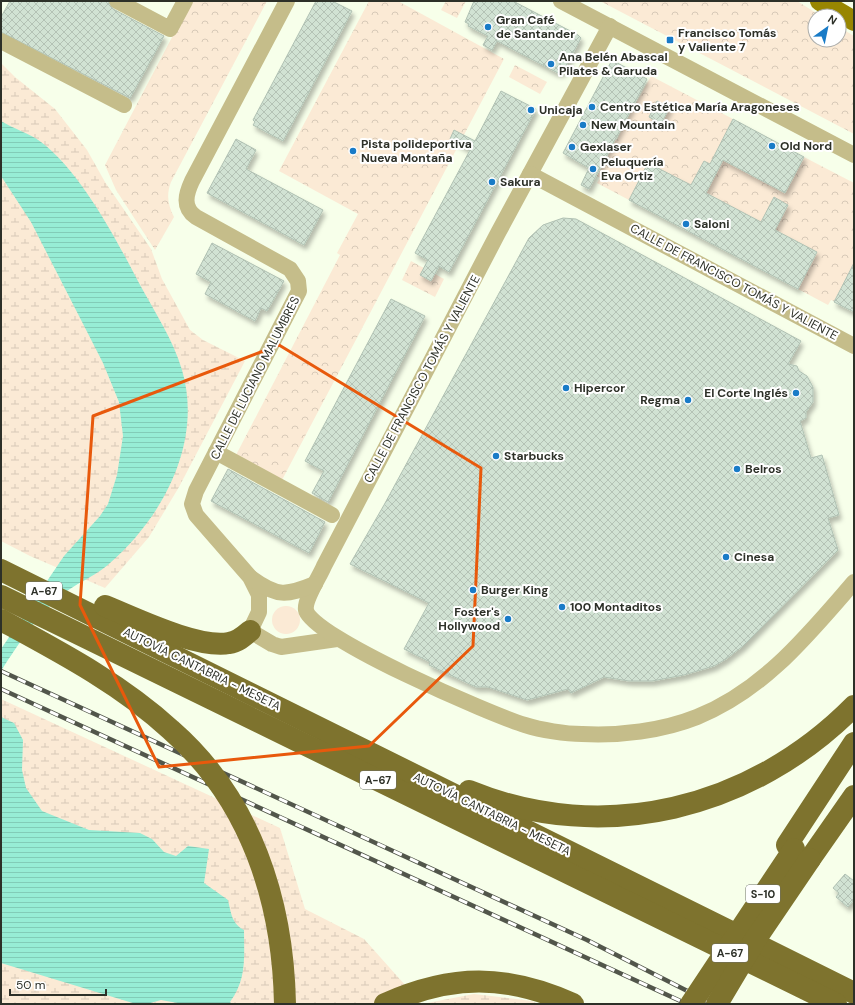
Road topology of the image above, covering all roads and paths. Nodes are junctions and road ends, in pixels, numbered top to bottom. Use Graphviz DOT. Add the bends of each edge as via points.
graph roads {
  1 [pos="117,1"];
  2 [pos="185,1"];
  3 [pos="287,1"];
  4 [pos="561,1"];
  5 [pos="820,1"];
  6 [pos="842,1"];
  7 [pos="854,8"];
  8 [pos="854,21"];
  9 [pos="610,26"];
  10 [pos="1,41"];
  11 [pos="124,105"];
  12 [pos="854,156"];
  13 [pos="530,174"];
  14 [pos="854,346"];
  15 [pos="216,452"];
  16 [pos="332,515"];
  17 [pos="9,569"];
  18 [pos="250,577"];
  19 [pos="854,582"];
  20 [pos="315,584"];
  21 [pos="7,599"];
  22 [pos="75,600"];
  23 [pos="1,620"];
  24 [pos="250,631"];
  25 [pos="337,639"];
  26 [pos="248,691"];
  27 [pos="854,706"];
  28 [pos="854,743"];
  29 [pos="854,762"];
  30 [pos="854,796"];
  31 [pos="854,813"];
  32 [pos="802,855"];
  33 [pos="646,890"];
  34 [pos="656,916"];
  35 [pos="854,980"];
  36 [pos="854,993"];
  37 [pos="285,1004"];
  38 [pos="385,1004"];
  39 [pos="573,1004"];
  40 [pos="691,1004"];
  41 [pos="717,1004"];
  42 [pos="724,1004"];
  43 [pos="819,1004"];
  44 [pos="836,1004"];
  1 -- 2 [label="street" via="170,29"];
  3 -- 15 [label="street, CALLE DE LUCIANO MALUMBRES" via="186,196 186,204 192,214 285,265 297,277 299,287 298,295"];
  4 -- 9 [label="street"];
  5 -- 8 [label="main road"];
  6 -- 7 [label="main road"];
  9 -- 12 [label="street"];
  9 -- 13 [label="street, CALLE DE FRANCISCO TOMÁS Y VALIENTE"];
  10 -- 11 [label="street"];
  13 -- 14 [label="street, CALLE DE FRANCISCO TOMÁS Y VALIENTE"];
  13 -- 20 [label="street, CALLE DE FRANCISCO TOMÁS Y VALIENTE"];
  15 -- 16 [label="street"];
  15 -- 18 [label="street, CALLE DE LUCIANO MALUMBRES" via="193,497 194,510 198,518"];
  17 -- 22 [label="highway"];
  18 -- 20 [label="street, CALLE DE LUCIANO MALUMBRES" via="266,589 280,593 295,593"];
  18 -- 24 [label="street, CALLE DE LUCIANO MALUMBRES" via="260,603 259,612"];
  19 -- 25 [label="street" via="802,642 751,688 696,718 619,734 581,734 526,726 485,711"];
  20 -- 25 [label="street, CALLE DE FRANCISCO TOMÁS Y VALIENTE" via="305,609 307,614 311,621"];
  21 -- 34 [label="highway, AUTOVÍA CANTABRIA - MESETA / A-67"];
  22 -- 24 [label="highway" via="202,642 229,643 242,638"];
  22 -- 26 [label="highway, AUTOVÍA CANTABRIA - MESETA / A-67"];
  23 -- 37 [label="highway, bridge" via="126,694 172,730 212,774 238,814 266,877 278,924"];
  24 -- 25 [label="street" via="281,647"];
  26 -- 27 [label="highway" via="473,792 545,812 588,816 627,816 653,812 679,807 729,791 764,774 804,749"];
  26 -- 33 [label="highway, AUTOVÍA CANTABRIA - MESETA / A-67"];
  28 -- 32 [label="highway"];
  29 -- 32 [label="highway, S-10"];
  30 -- 32 [label="highway, S-10"];
  31 -- 32 [label="highway"];
  32 -- 40 [label="highway, bridge" via="733,939"];
  32 -- 41 [label="highway, S-10, bridge"];
  32 -- 42 [label="highway"];
  33 -- 35 [label="highway"];
  33 -- 36 [label="highway, AUTOVÍA CANTABRIA - MESETA / A-67"];
  34 -- 43 [label="highway"];
  34 -- 44 [label="highway, AUTOVÍA CANTABRIA - MESETA / A-67"];
  38 -- 39 [label="highway" via="451,983 488,980 530,987"];
}
